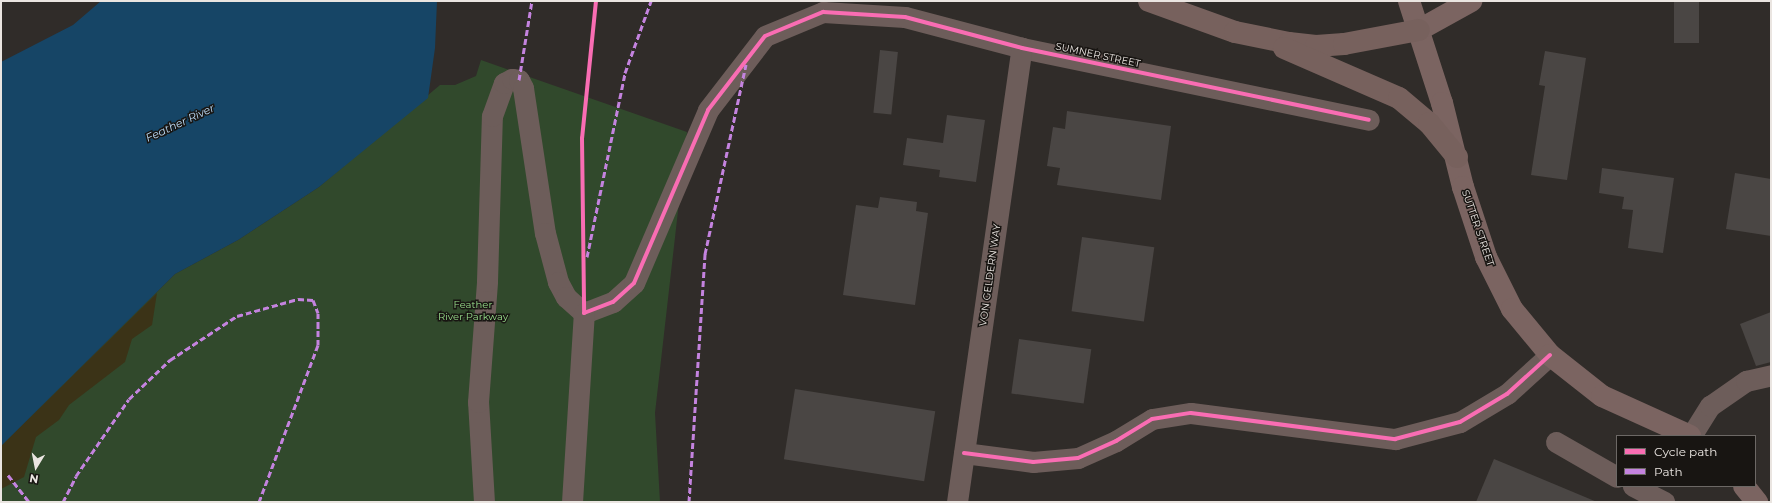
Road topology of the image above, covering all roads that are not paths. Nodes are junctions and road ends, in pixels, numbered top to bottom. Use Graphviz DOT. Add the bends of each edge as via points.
graph roads {
  1 [pos="1149,1"];
  2 [pos="1409,1"];
  3 [pos="1471,1"];
  4 [pos="1419,30"];
  5 [pos="1270,41"];
  6 [pos="1022,48"];
  7 [pos="1369,120"];
  8 [pos="1457,157"];
  9 [pos="584,313"];
  10 [pos="1550,355"];
  11 [pos="1771,375"];
  12 [pos="1662,430"];
  13 [pos="1686,435"];
  14 [pos="1692,435"];
  15 [pos="1556,442"];
  16 [pos="964,453"];
  17 [pos="1616,476"];
  18 [pos="1745,487"];
  19 [pos="1633,490"];
  20 [pos="484,502"];
  21 [pos="572,502"];
  22 [pos="957,502"];
  23 [pos="1664,502"];
  24 [pos="1757,502"];
  1 -- 5 [label="highway" via="1235,32"];
  2 -- 4 [label="main road, SUTTER STREET"];
  3 -- 4 [label="main road"];
  4 -- 5 [label="highway" via="1372,40 1323,45"];
  4 -- 8 [label="main road, SUTTER STREET"];
  5 -- 8 [label="highway" via="1399,98 1429,122"];
  6 -- 7 [label="street, SUMNER STREET"];
  6 -- 9 [label="street, SUMNER STREET" via="905,17 823,12 765,36 708,110 634,283 613,302"];
  6 -- 16 [label="street, VON GELDERN WAY"];
  8 -- 10 [label="main road, SUTTER STREET" via="1486,256 1512,309"];
  9 -- 20 [label="street" via="566,297 558,282 545,233 523,88 518,80 512,79 504,84 492,116 487,281 478,402"];
  9 -- 21 [label="street"];
  10 -- 12 [label="main road, SUTTER STREET" via="1602,396"];
  10 -- 16 [label="street" via="1507,394 1460,422 1395,439 1190,413 1152,418 1116,441 1078,458 1033,462"];
  11 -- 14 [label="street" via="1746,381 1710,406"];
  12 -- 13 [label="main road, SUTTER STREET"];
  15 -- 17 [label="street"];
  16 -- 22 [label="street, VON GELDERN WAY"];
  18 -- 24 [label="main road"];
  19 -- 23 [label="street"];
}
